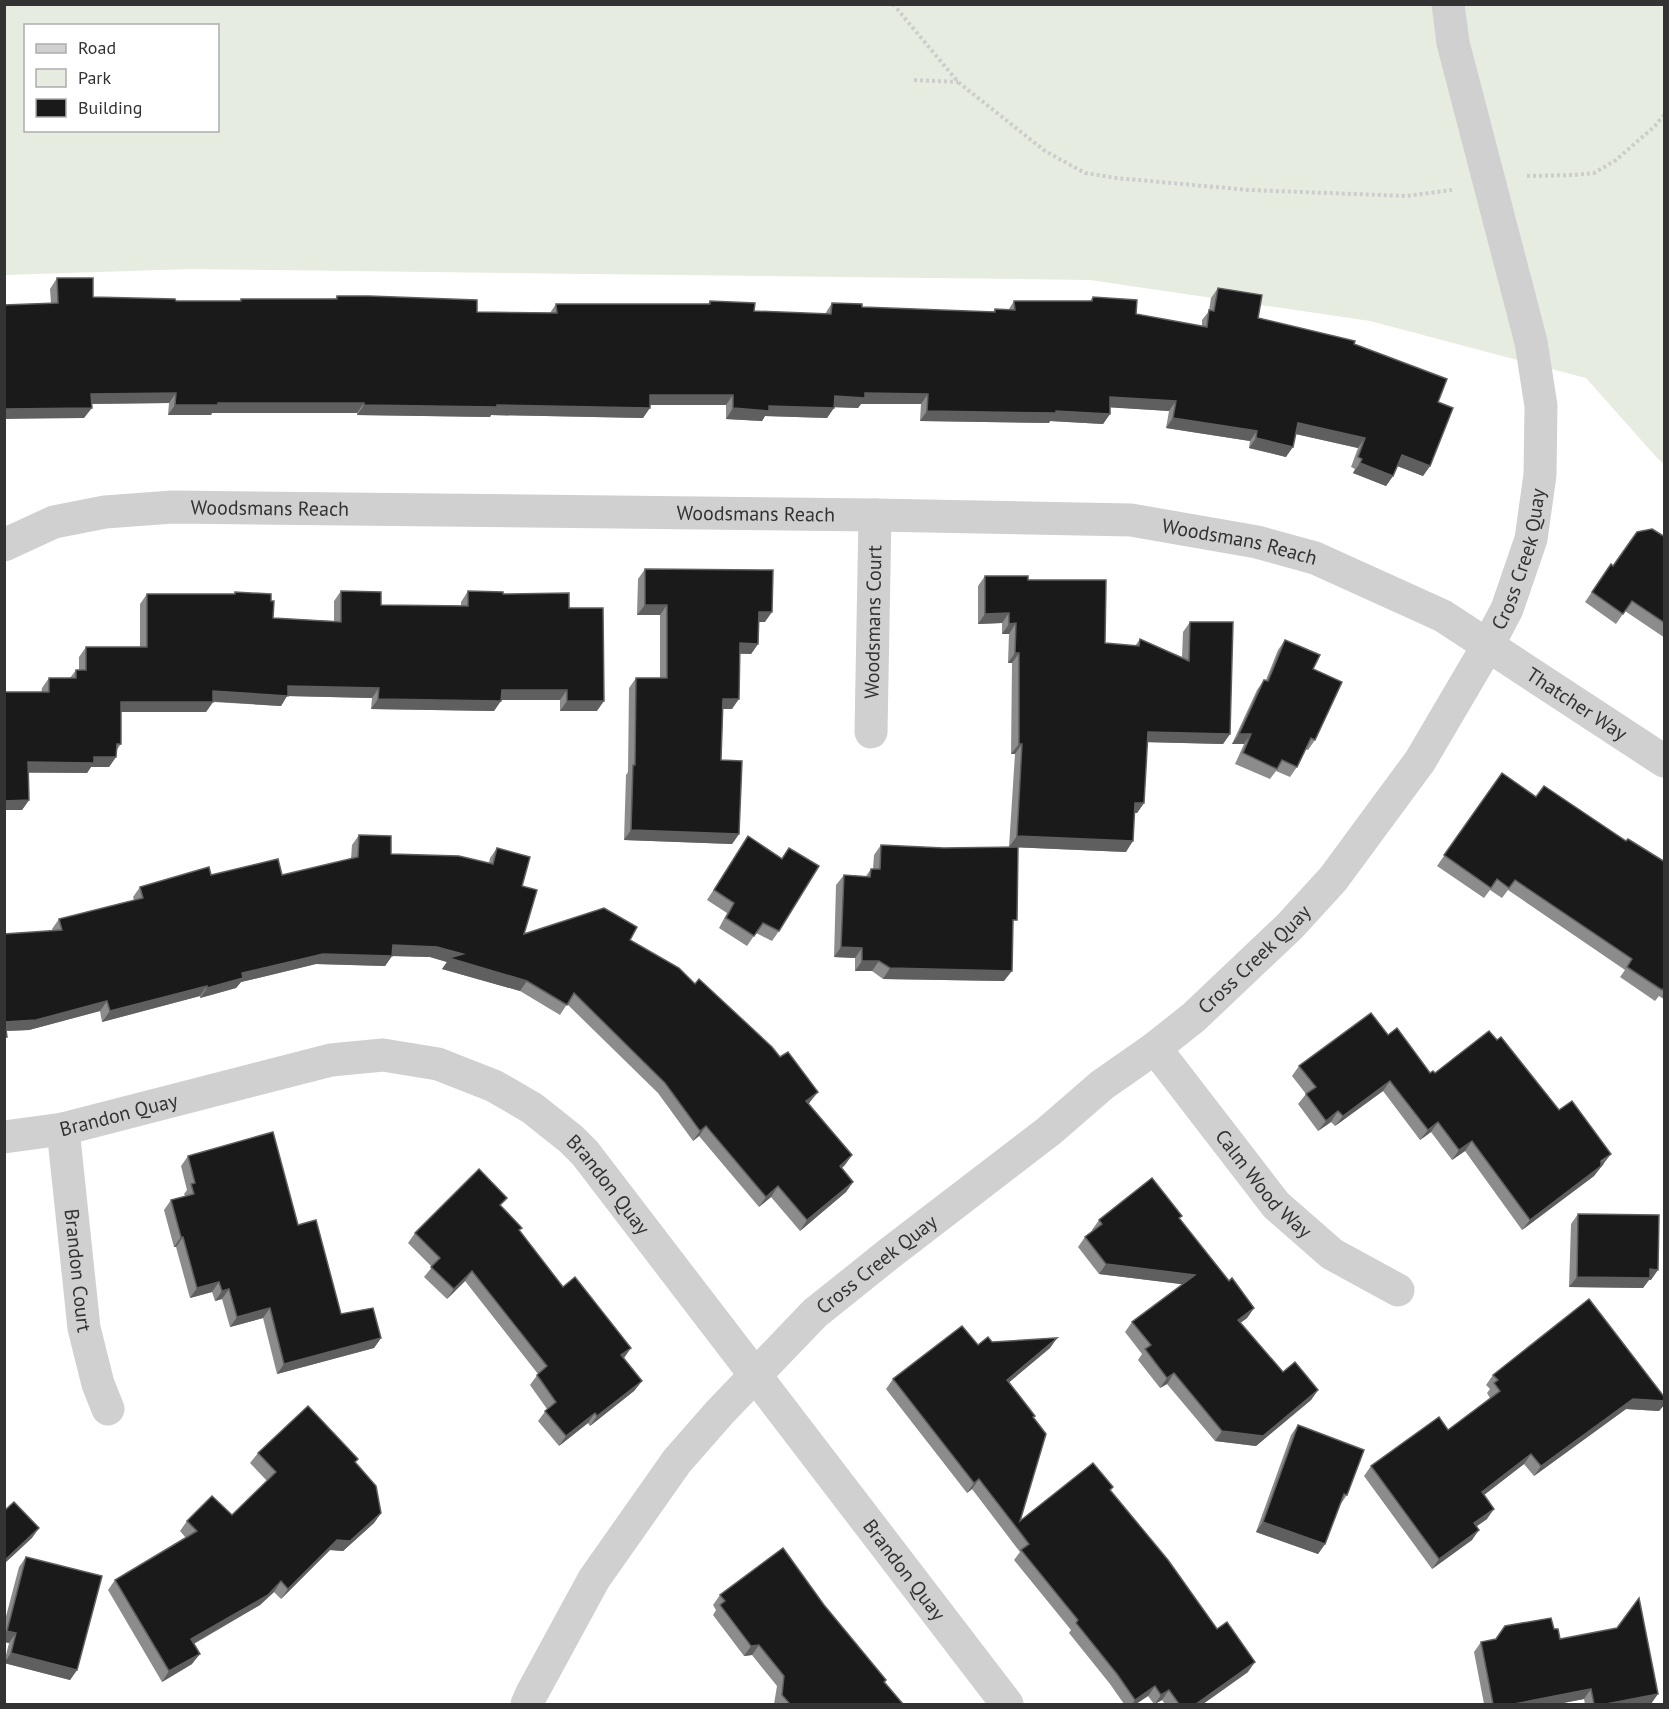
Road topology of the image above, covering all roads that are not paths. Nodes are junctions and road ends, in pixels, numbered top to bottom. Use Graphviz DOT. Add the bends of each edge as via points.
graph roads {
  1 [pos="1448,4"];
  2 [pos="875,514"];
  3 [pos="4,545"];
  4 [pos="1487,647"];
  5 [pos="871,732"];
  6 [pos="1665,761"];
  7 [pos="1155,1048"];
  8 [pos="63,1129"];
  9 [pos="4,1137"];
  10 [pos="1398,1290"];
  11 [pos="755,1376"];
  12 [pos="108,1409"];
  13 [pos="527,1704"];
  14 [pos="1007,1704"];
  1 -- 4 [label="street, Cross Creek Quay" via="1453,43 1531,342 1541,406 1540,475 1531,539 1507,609"];
  2 -- 3 [label="street, Woodsmans Reach" via="173,507 105,512 54,522"];
  2 -- 4 [label="street, Woodsmans Reach" via="1131,520 1257,542 1315,558 1443,616"];
  2 -- 5 [label="street, Woodsmans Court"];
  4 -- 6 [label="street, Thatcher Way"];
  4 -- 7 [label="street, Cross Creek Quay" via="1420,761 1333,879 1290,926 1194,1017"];
  7 -- 10 [label="street, Calm Wood Way" via="1276,1205 1332,1254"];
  7 -- 11 [label="street, Cross Creek Quay" via="1102,1085 1049,1131 815,1313"];
  8 -- 9 [label="street, Brandon Quay"];
  8 -- 11 [label="street, Brandon Quay" via="331,1060 382,1055 438,1064 494,1086 532,1108 571,1139"];
  8 -- 12 [label="street, Brandon Court" via="84,1328"];
  11 -- 13 [label="street, Cross Creek Quay" via="677,1461 594,1579"];
  11 -- 14 [label="street, Brandon Quay"];
}
